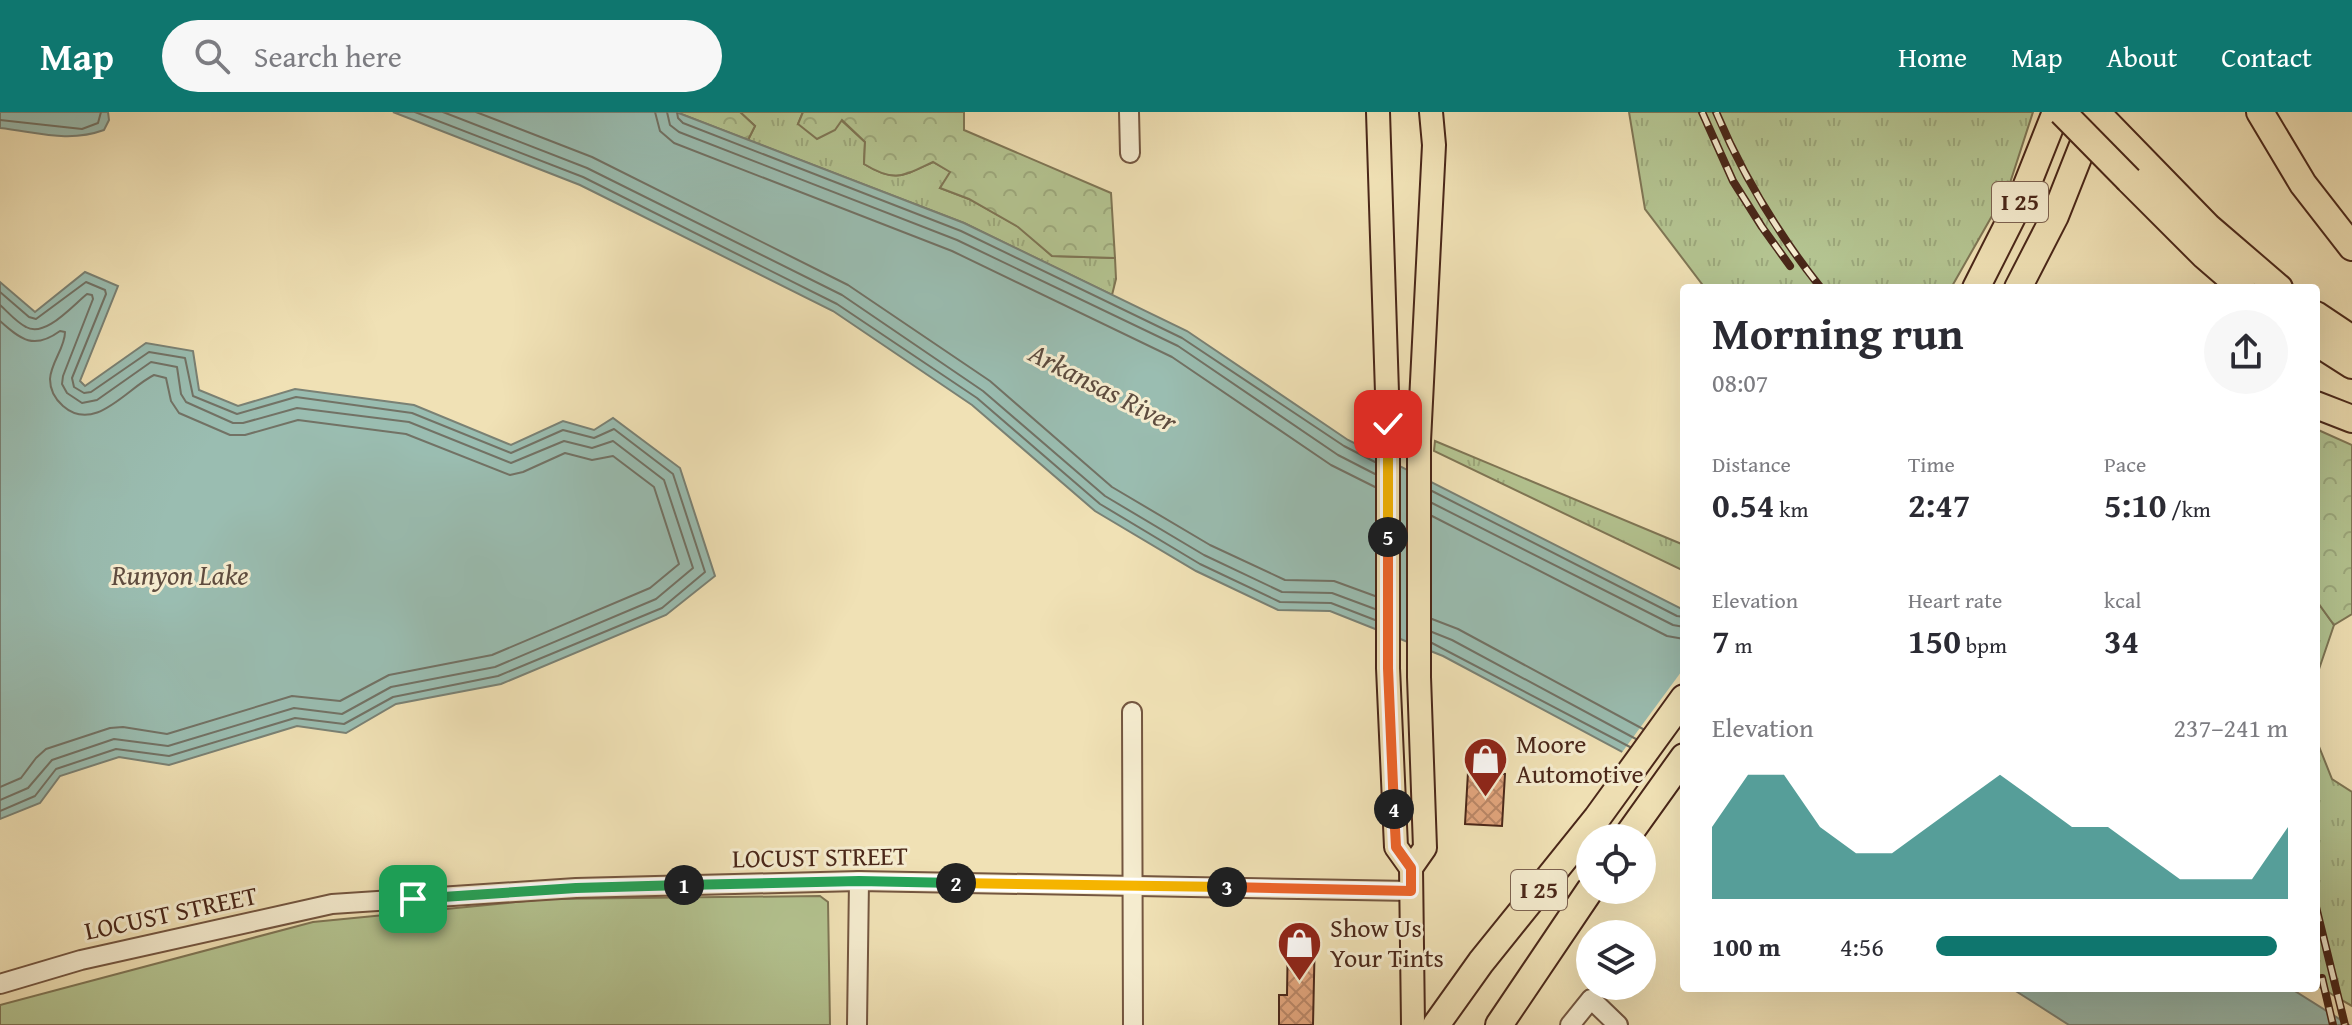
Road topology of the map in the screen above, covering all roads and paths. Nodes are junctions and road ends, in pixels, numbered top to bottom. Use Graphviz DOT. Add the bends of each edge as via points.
graph roads {
  1 [pos="1129,112"];
  2 [pos="1378,112"];
  3 [pos="1431,112"];
  4 [pos="1437,112"];
  5 [pos="2059,112"];
  6 [pos="2096,112"];
  7 [pos="2260,112"];
  8 [pos="1434,145"];
  9 [pos="1130,153"];
  10 [pos="2352,247"];
  11 [pos="1978,284"];
  12 [pos="2020,284"];
  13 [pos="2237,284"];
  14 [pos="2274,284"];
  15 [pos="2320,318"];
  16 [pos="2352,339"];
  17 [pos="2320,345"];
  18 [pos="2352,365"];
  19 [pos="2320,407"];
  20 [pos="2352,419"];
  21 [pos="1680,704"];
  22 [pos="1132,712"];
  23 [pos="1680,763"];
  24 [pos="1636,824"];
  25 [pos="1411,868"];
  26 [pos="859,881"];
  27 [pos="1133,886"];
  28 [pos="1411,891"];
  29 [pos="1581,904"];
  30 [pos="0,984"];
  31 [pos="857,1025"];
  32 [pos="1133,1025"];
  33 [pos="1413,1025"];
  34 [pos="1436,1025"];
  35 [pos="1499,1025"];
  36 [pos="1570,1025"];
  37 [pos="1618,1025"];
  1 -- 9 [label="street"];
  2 -- 25 [label="main road" via="1388,424 1388,668 1396,847"];
  3 -- 8 [label="main road"];
  4 -- 8 [label="main road"];
  5 -- 11 [label="highway, I 25"];
  5 -- 13 [label="highway, bridge"];
  6 -- 12 [label="highway, I 25" via="2055,216"];
  6 -- 14 [label="highway" via="2208,227"];
  7 -- 10 [label="highway" via="2303,184"];
  8 -- 25 [label="main road" via="1419,441 1425,848"];
  15 -- 16 [label="highway"];
  17 -- 18 [label="highway"];
  19 -- 20 [label="highway"];
  21 -- 34 [label="highway, I 25"];
  22 -- 27 [label="street"];
  23 -- 24 [label="highway"];
  25 -- 28 [label="main road"];
  26 -- 27 [label="street, LOCUST STREET"];
  26 -- 30 [label="street, LOCUST STREET" via="576,888 332,904 81,960"];
  26 -- 31 [label="street"];
  27 -- 28 [label="street, LOCUST STREET"];
  27 -- 32 [label="street"];
  28 -- 33 [label="main road"];
  29 -- 35 [label="highway, I 25"];
  36 -- 37 [label="street" via="1591,999"];
}
